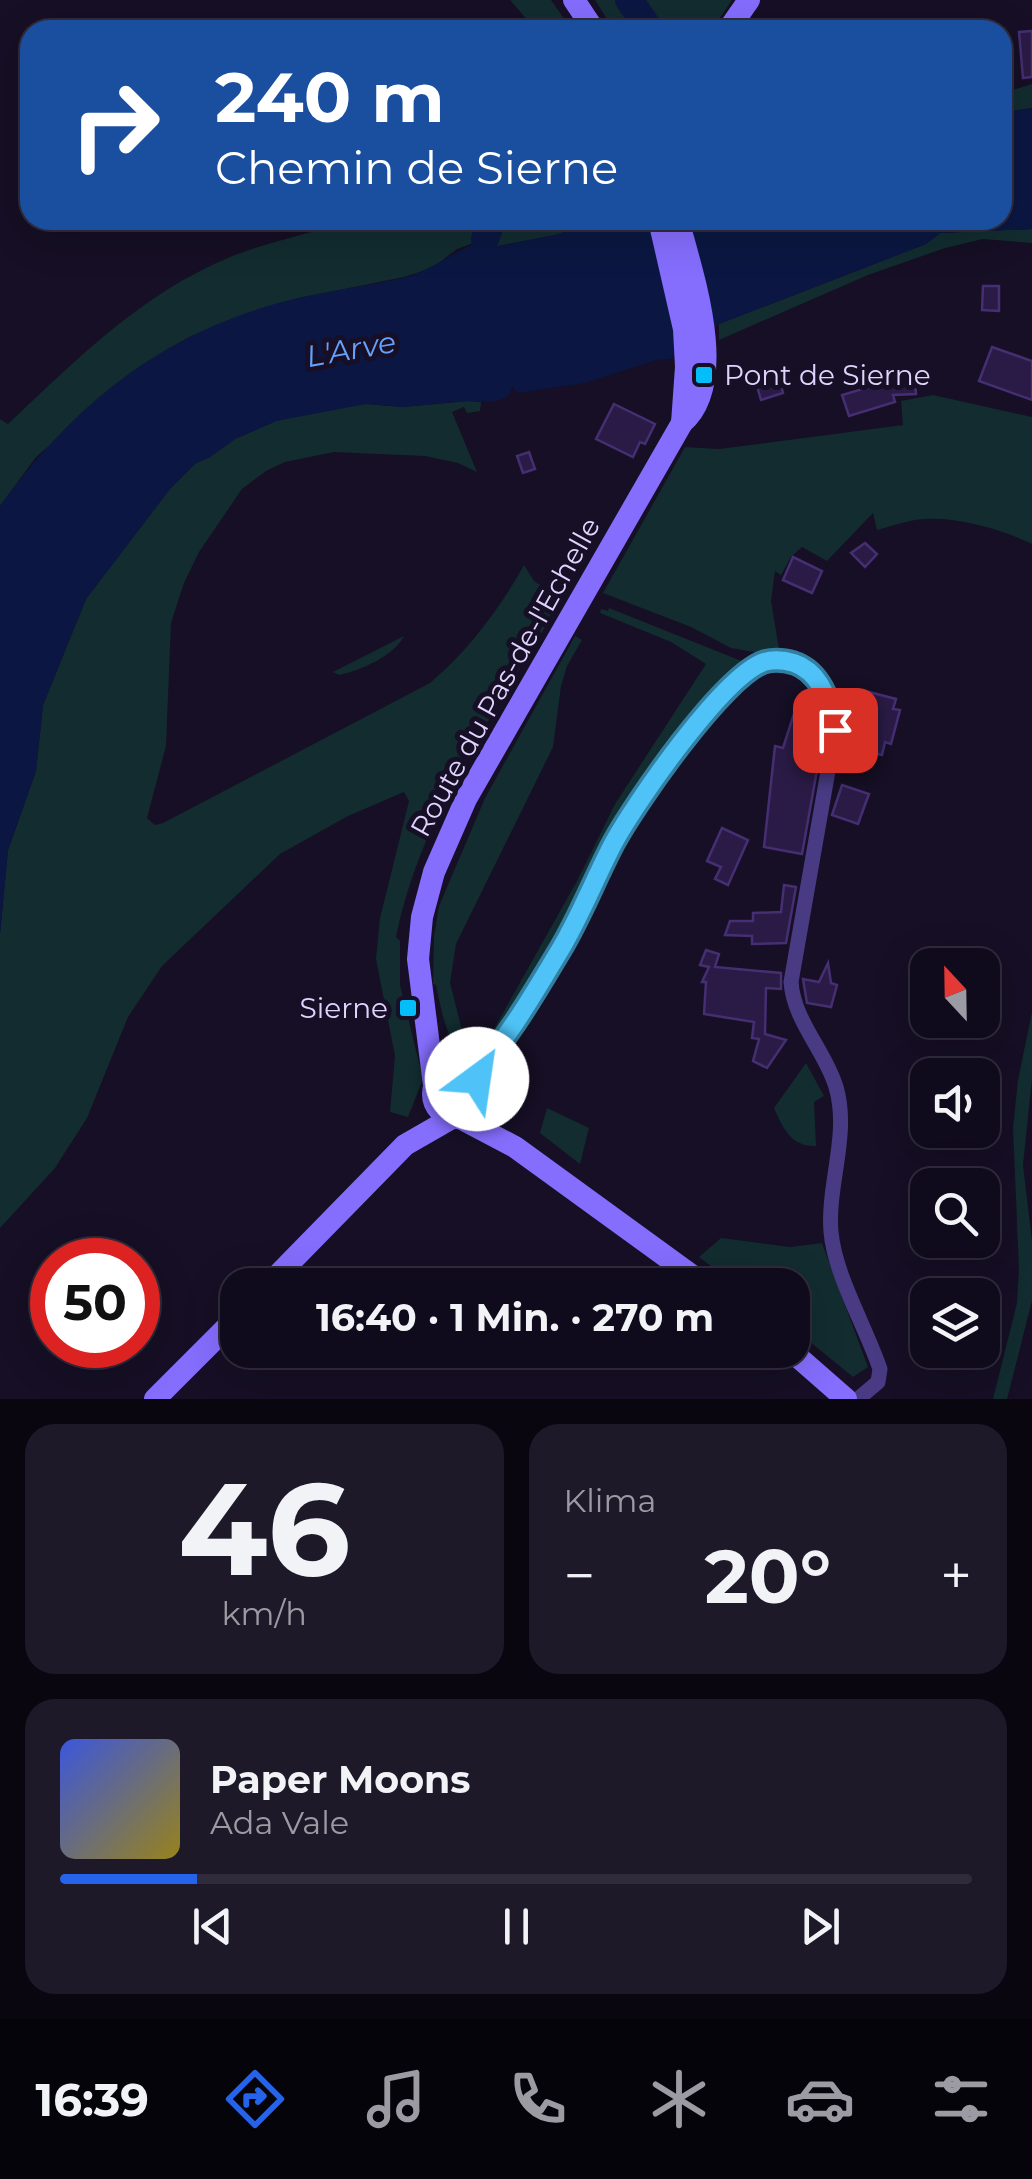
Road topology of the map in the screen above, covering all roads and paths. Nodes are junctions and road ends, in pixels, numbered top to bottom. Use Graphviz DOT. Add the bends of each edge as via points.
graph roads {
  1 [pos="662,230"];
  2 [pos="681,230"];
  3 [pos="685,418"];
  4 [pos="430,1031"];
  5 [pos="472,1078"];
  6 [pos="433,1088"];
  7 [pos="456,1118"];
  8 [pos="405,1144"];
  9 [pos="515,1147"];
  10 [pos="285,1268"];
  11 [pos="681,1268"];
  12 [pos="220,1334"];
  13 [pos="810,1368"];
  14 [pos="156,1399"];
  15 [pos="846,1399"];
  16 [pos="858,1399"];
  1 -- 3 [label="main road, Route du Pas-de-l'Echelle" via="686,346"];
  2 -- 3 [label="main road, Route du Pas-de-l'Echelle" via="705,360 701,396"];
  3 -- 4 [label="main road, Route du Pas-de-l'Echelle" via="442,850 419,940"];
  4 -- 5 [label="main road, Route du Pas-de-l'Echelle"];
  4 -- 6 [label="main road, Route du Pas-de-l'Echelle"];
  5 -- 6 [label="main road" via="445,1072"];
  5 -- 7 [label="main road" via="478,1108"];
  5 -- 9 [label="main road, Route du Pas-de-l'Echelle"];
  5 -- 16 [label="street" via="551,966 633,812 706,715 763,662 789,661 808,672 830,704 835,730 791,982 799,1016 838,1094 832,1239 880,1369 878,1382"];
  6 -- 7 [label="main road" via="437,1108"];
  6 -- 8 [label="main road"];
  7 -- 8 [label="main road"];
  7 -- 9 [label="main road, Route du Pas-de-l'Echelle"];
  8 -- 10 [label="main road"];
  9 -- 11 [label="main road, Route du Pas-de-l'Echelle"];
  12 -- 14 [label="main road"];
  13 -- 15 [label="main road"];
}
